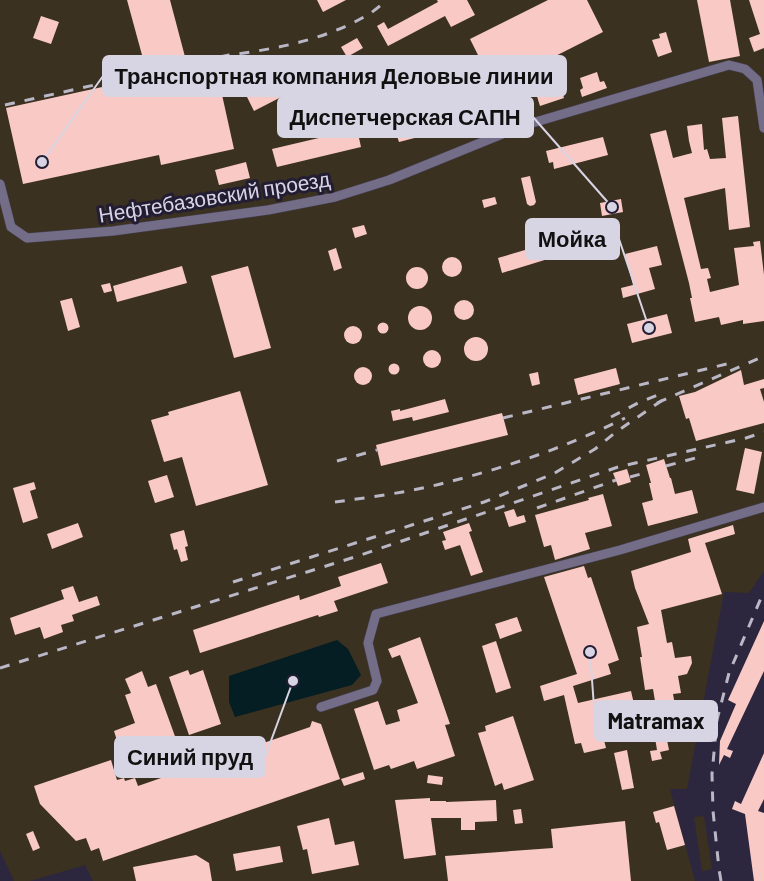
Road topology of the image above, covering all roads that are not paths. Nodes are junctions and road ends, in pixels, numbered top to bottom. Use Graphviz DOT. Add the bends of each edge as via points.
graph roads {
  1 [pos="764,128"];
  2 [pos="0,184"];
  3 [pos="764,507"];
  4 [pos="321,707"];
  1 -- 2 [label="street, Нефтебазовский проезд" via="756,80 745,69 729,65 522,126 378,184 268,210 27,238 11,227"];
  3 -- 4 [label="street" via="620,550 376,614 368,643 377,681 373,690"];
}
